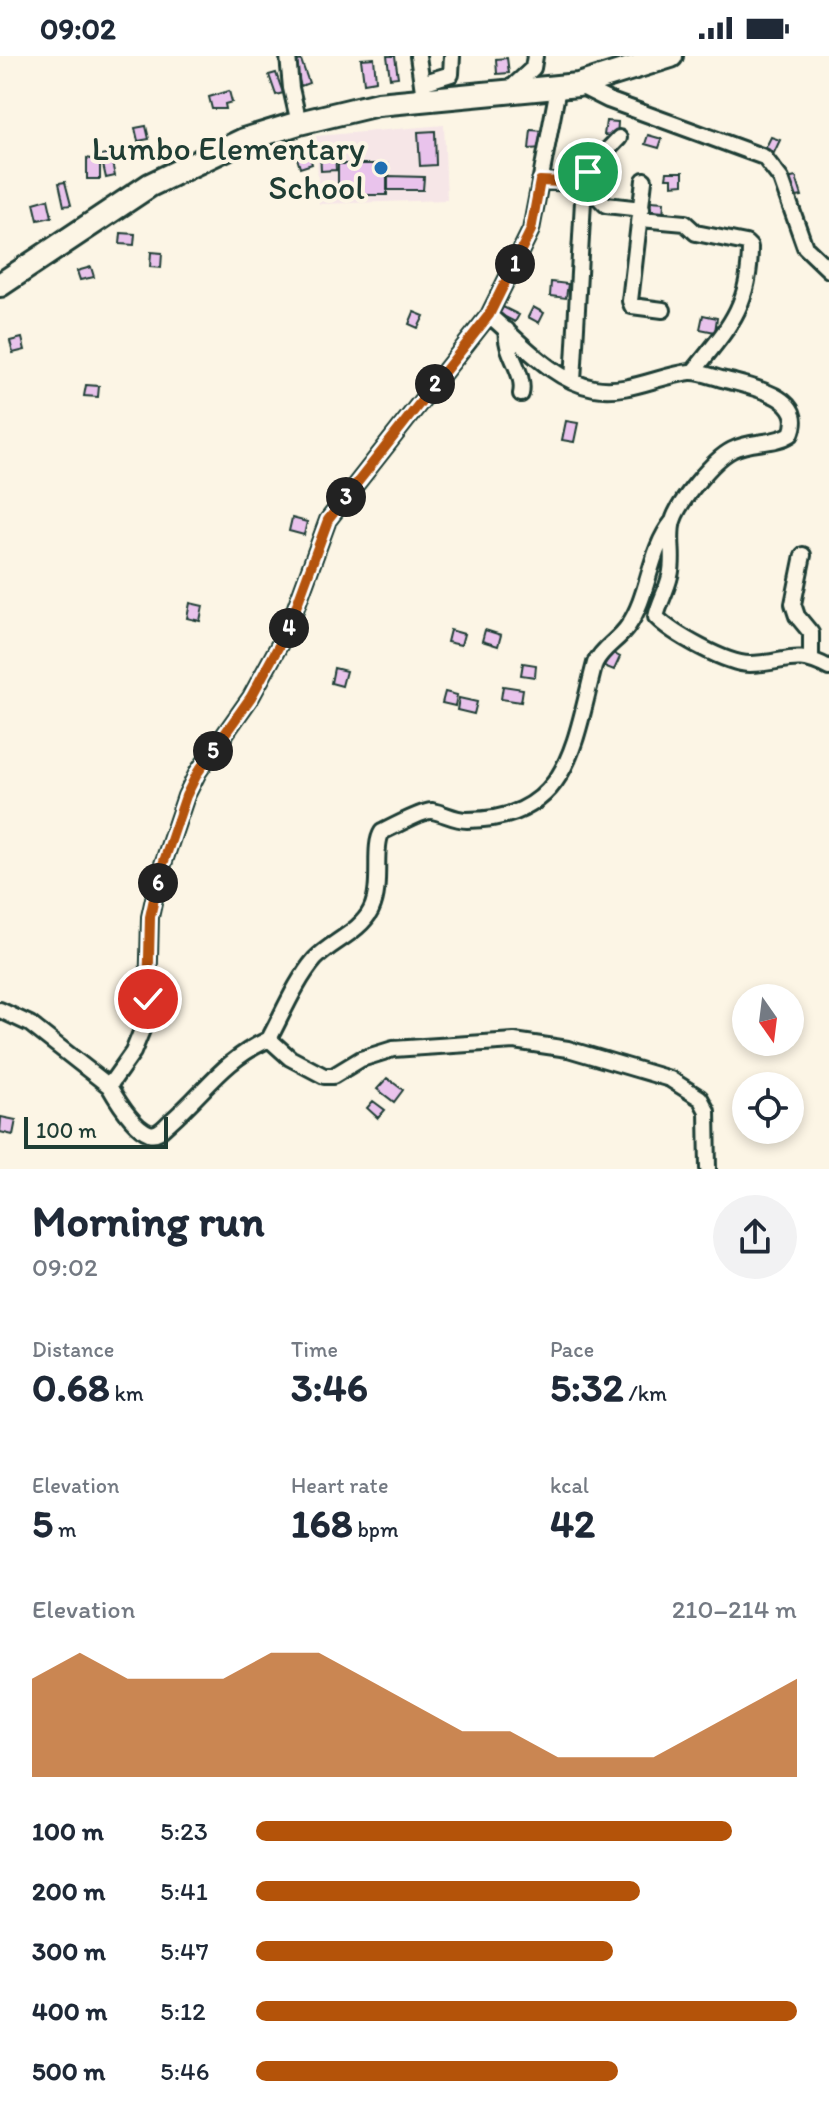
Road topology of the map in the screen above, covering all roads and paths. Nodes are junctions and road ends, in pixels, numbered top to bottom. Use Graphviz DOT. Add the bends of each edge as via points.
graph roads {
  1 [pos="288,56"];
  2 [pos="418,56"];
  3 [pos="452,56"];
  4 [pos="535,56"];
  5 [pos="671,56"];
  6 [pos="568,86"];
  7 [pos="423,91"];
  8 [pos="507,92"];
  9 [pos="299,123"];
  10 [pos="619,138"];
  11 [pos="644,180"];
  12 [pos="540,181"];
  13 [pos="584,183"];
  14 [pos="642,214"];
  15 [pos="829,270"];
  16 [pos="0,285"];
  17 [pos="663,310"];
  18 [pos="489,315"];
  19 [pos="507,330"];
  20 [pos="693,372"];
  21 [pos="573,381"];
  22 [pos="521,394"];
  23 [pos="673,521"];
  24 [pos="803,555"];
  25 [pos="811,658"];
  26 [pos="829,668"];
  27 [pos="0,1010"];
  28 [pos="269,1039"];
  29 [pos="109,1086"];
  30 [pos="708,1169"];
  1 -- 9 [label="street"];
  2 -- 7 [label="street"];
  3 -- 7 [label="street" via="451,74"];
  4 -- 8 [label="street" via="533,68"];
  5 -- 6 [label="highway"];
  6 -- 8 [label="highway"];
  6 -- 12 [label="street"];
  6 -- 15 [label="street" via="764,157 781,179 805,247"];
  7 -- 8 [label="highway"];
  7 -- 9 [label="highway"];
  9 -- 16 [label="highway" via="214,153 150,185"];
  10 -- 13 [label="street" via="592,166"];
  11 -- 14 [label="street"];
  12 -- 13 [label="street"];
  12 -- 18 [label="street" via="531,230"];
  13 -- 14 [label="street" via="601,186 606,205"];
  13 -- 21 [label="street"];
  14 -- 17 [label="street" via="630,301 632,306"];
  14 -- 20 [label="street" via="750,247 744,301"];
  18 -- 19 [label="street"];
  18 -- 29 [label="street" via="328,520 288,629 186,796 150,917 144,1025"];
  19 -- 21 [label="street"];
  19 -- 22 [label="street"];
  20 -- 21 [label="street" via="630,388 593,388"];
  20 -- 23 [label="street" via="782,399 795,422 783,438 727,452"];
  23 -- 25 [label="street" via="673,560 658,620 736,663"];
  23 -- 28 [label="street" via="658,543 637,611 595,663 574,744 555,783 525,809 464,820 425,812 382,832 373,907 314,960"];
  24 -- 25 [label="street" via="793,604 811,633"];
  25 -- 26 [label="street"];
  27 -- 29 [label="street" via="30,1024"];
  28 -- 29 [label="street" via="233,1059 156,1133 139,1125"];
  28 -- 30 [label="street" via="290,1058 324,1076 393,1049 514,1041 568,1049 670,1079 700,1098 707,1111"];
}
